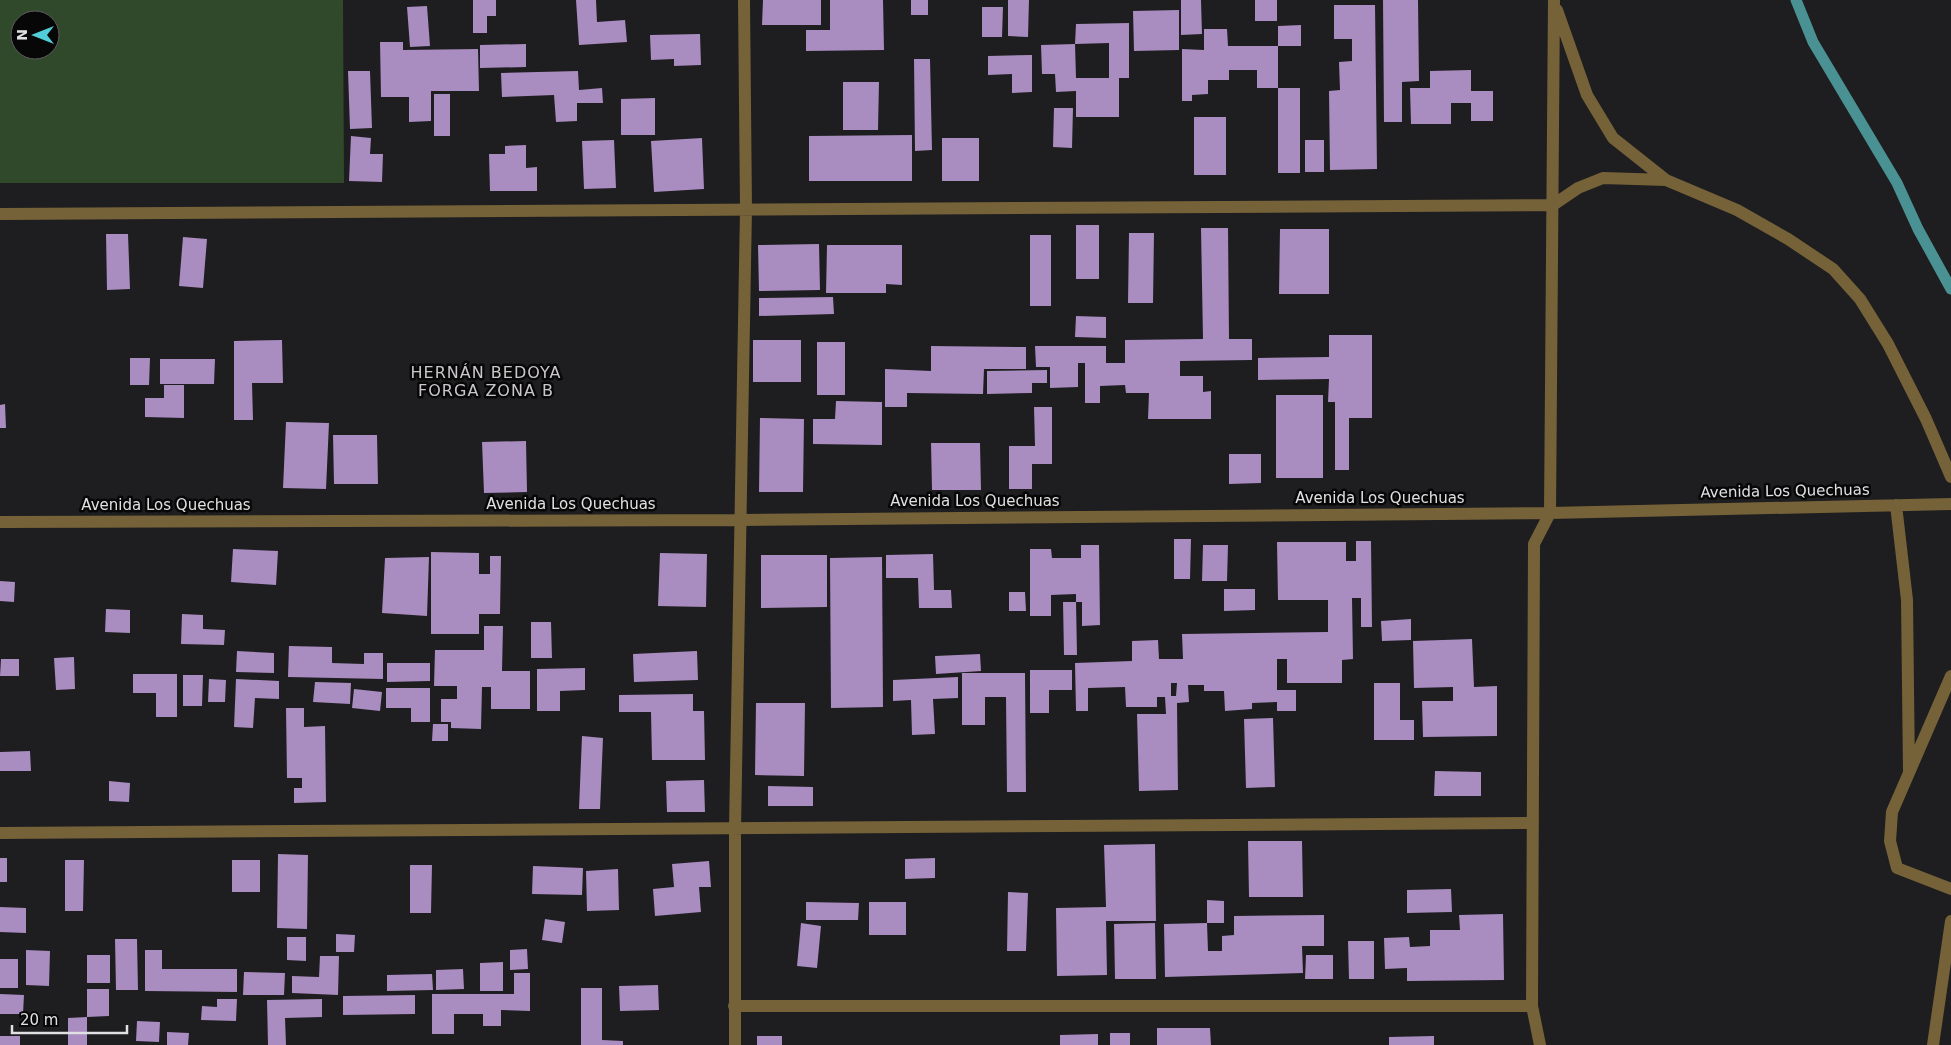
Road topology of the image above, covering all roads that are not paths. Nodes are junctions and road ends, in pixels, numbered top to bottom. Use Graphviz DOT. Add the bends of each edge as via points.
graph roads {
  1 [pos="744,0"];
  2 [pos="1554,0"];
  3 [pos="1666,180"];
  4 [pos="1553,205"];
  5 [pos="746,209"];
  6 [pos="0,214"];
  7 [pos="1951,477"];
  8 [pos="1951,504"];
  9 [pos="1896,505"];
  10 [pos="1550,513"];
  11 [pos="741,520"];
  12 [pos="0,522"];
  13 [pos="1951,676"];
  14 [pos="1909,773"];
  15 [pos="1533,823"];
  16 [pos="735,830"];
  17 [pos="0,833"];
  18 [pos="1951,889"];
  19 [pos="1951,921"];
  20 [pos="734,1006"];
  21 [pos="1532,1006"];
  22 [pos="735,1045"];
  23 [pos="1540,1045"];
  24 [pos="1933,1045"];
  1 -- 5 [label="street"];
  2 -- 3 [label="street" via="1587,94 1613,138"];
  2 -- 4 [label="street"];
  3 -- 4 [label="street" via="1602,178 1578,188"];
  3 -- 7 [label="street" via="1737,210 1834,269 1860,299 1888,344"];
  4 -- 5 [label="street"];
  4 -- 10 [label="street"];
  5 -- 6 [label="street"];
  5 -- 11 [label="street"];
  8 -- 9 [label="street, Avenida Los Quechuas"];
  9 -- 10 [label="street, Avenida Los Quechuas"];
  9 -- 14 [label="street" via="1908,600"];
  10 -- 11 [label="street, Avenida Los Quechuas"];
  10 -- 15 [label="street" via="1534,544"];
  11 -- 12 [label="street, Avenida Los Quechuas"];
  11 -- 16 [label="street"];
  13 -- 14 [label="street"];
  14 -- 18 [label="street" via="1892,812 1890,841 1897,868"];
  15 -- 16 [label="street"];
  15 -- 21 [label="street"];
  16 -- 17 [label="street"];
  16 -- 20 [label="street"];
  19 -- 24 [label="street"];
  20 -- 21 [label="street"];
  20 -- 22 [label="street"];
  21 -- 23 [label="street"];
}
